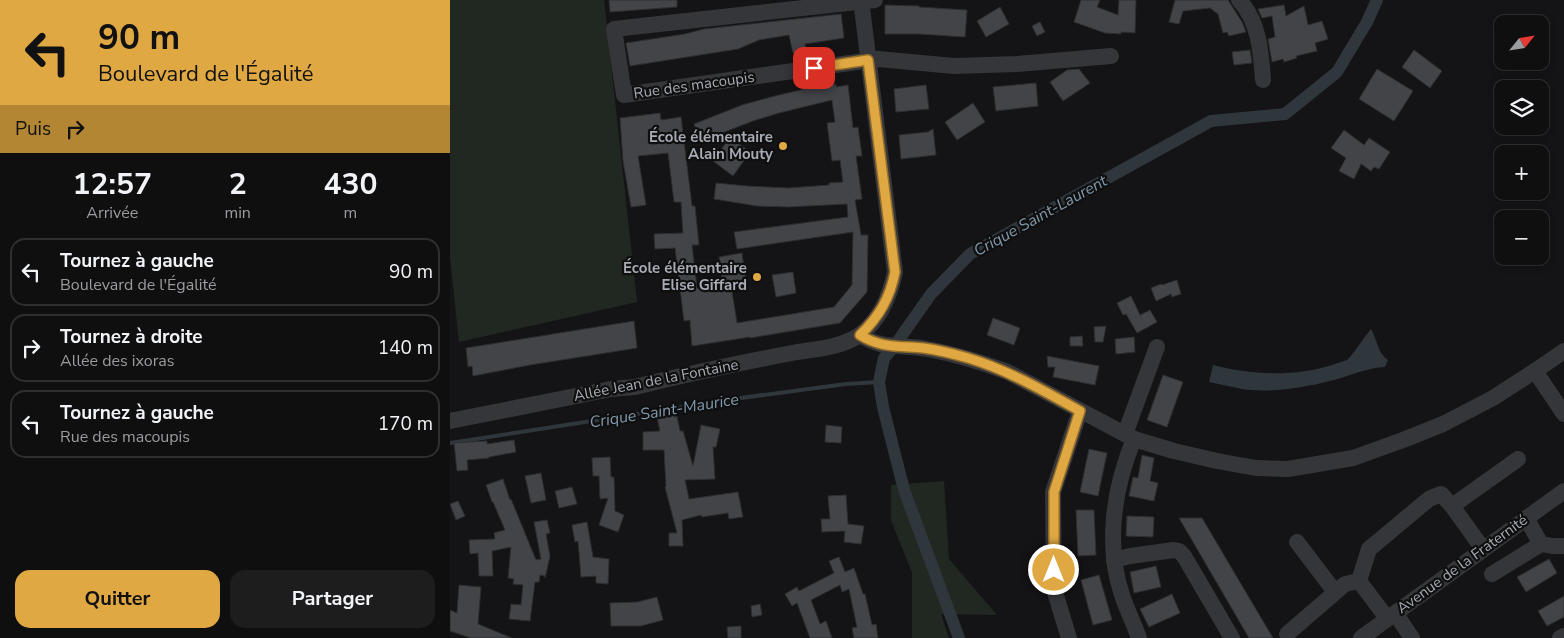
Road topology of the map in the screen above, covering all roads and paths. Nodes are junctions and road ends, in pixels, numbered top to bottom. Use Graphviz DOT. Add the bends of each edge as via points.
graph roads {
  1 [pos="866,0"];
  2 [pos="1239,0"];
  3 [pos="1110,56"];
  4 [pos="868,60"];
  5 [pos="1263,80"];
  6 [pos="860,335"];
  7 [pos="1157,346"];
  8 [pos="1564,351"];
  9 [pos="1535,371"];
  10 [pos="1080,411"];
  11 [pos="1564,414"];
  12 [pos="450,421"];
  13 [pos="1130,436"];
  14 [pos="1518,460"];
  15 [pos="1564,490"];
  16 [pos="1452,506"];
  17 [pos="1526,518"];
  18 [pos="1297,542"];
  19 [pos="1542,544"];
  20 [pos="1564,546"];
  21 [pos="1483,549"];
  22 [pos="1114,560"];
  23 [pos="1492,574"];
  24 [pos="1359,581"];
  25 [pos="1335,592"];
  26 [pos="1391,616"];
  27 [pos="1287,634"];
  28 [pos="1564,636"];
  29 [pos="1068,638"];
  30 [pos="1139,638"];
  31 [pos="1232,638"];
  32 [pos="1361,638"];
  33 [pos="1412,638"];
  34 [pos="1560,638"];
  1 -- 4 [label="street"];
  1 -- 4 [label="street, Rue des macoupis" via="614,29 624,95"];
  2 -- 5 [label="street" via="1258,34"];
  3 -- 4 [label="street" via="954,66"];
  4 -- 6 [label="street" via="895,272 882,310"];
  6 -- 10 [label="street" via="882,345 924,348 988,364"];
  6 -- 12 [label="street, Allée Jean de la Fontaine" via="825,348"];
  7 -- 13 [label="street"];
  8 -- 9 [label="street"];
  9 -- 11 [label="street"];
  9 -- 13 [label="street" via="1443,424 1353,458 1298,468 1246,466 1174,451"];
  10 -- 13 [label="street"];
  10 -- 29 [label="street" via="1054,492 1054,589"];
  13 -- 22 [label="street" via="1119,480 1113,534"];
  14 -- 16 [label="street"];
  15 -- 17 [label="street, Avenue de la Fraternité"];
  16 -- 21 [label="street"];
  16 -- 24 [label="street" via="1441,494 1429,499 1369,549"];
  17 -- 19 [label="street"];
  17 -- 21 [label="street, Avenue de la Fraternité"];
  18 -- 25 [label="street"];
  19 -- 20 [label="street"];
  19 -- 23 [label="street"];
  21 -- 26 [label="street, Avenue de la Fraternité"];
  22 -- 30 [label="street" via="1122,595"];
  22 -- 31 [label="street" via="1179,551"];
  24 -- 25 [label="street" via="1345,584"];
  24 -- 26 [label="street"];
  25 -- 27 [label="street"];
  26 -- 32 [label="street, Avenue de la Fraternité"];
  26 -- 33 [label="street"];
  28 -- 34 [label="street"];
}
